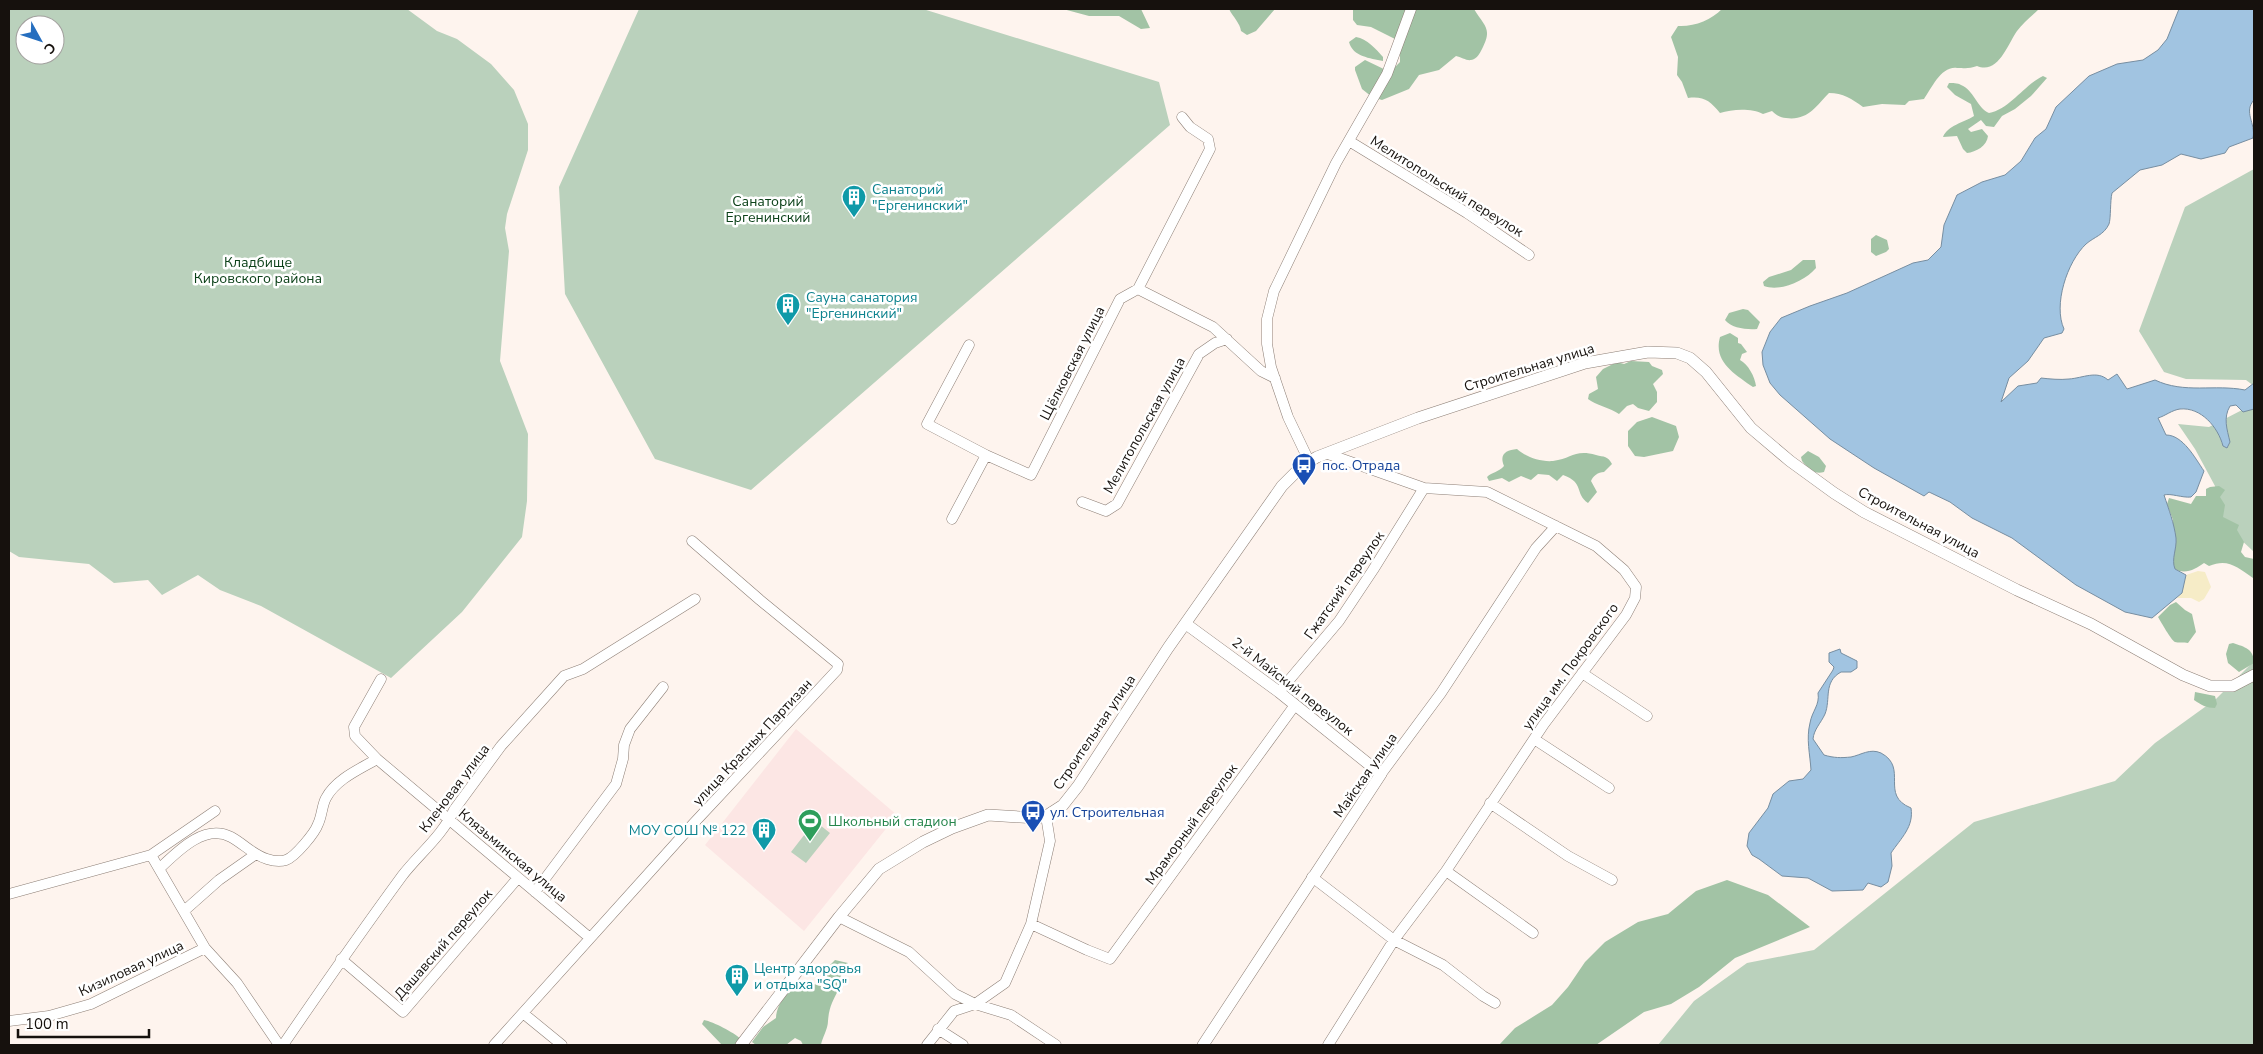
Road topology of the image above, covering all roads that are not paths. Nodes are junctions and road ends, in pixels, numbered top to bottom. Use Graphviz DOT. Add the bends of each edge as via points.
graph roads {
  1 [pos="1411,9"];
  2 [pos="1182,117"];
  3 [pos="1349,141"];
  4 [pos="1529,255"];
  5 [pos="1138,289"];
  6 [pos="1227,339"];
  7 [pos="969,345"];
  8 [pos="1274,378"];
  9 [pos="1328,454"];
  10 [pos="986,455"];
  11 [pos="1309,461"];
  12 [pos="1424,488"];
  13 [pos="1082,502"];
  14 [pos="952,519"];
  15 [pos="1556,526"];
  16 [pos="692,541"];
  17 [pos="695,599"];
  18 [pos="1186,624"];
  19 [pos="1582,672"];
  20 [pos="2254,675"];
  21 [pos="381,679"];
  22 [pos="663,687"];
  23 [pos="1280,692"];
  24 [pos="1295,705"];
  25 [pos="1647,716"];
  26 [pos="1534,739"];
  27 [pos="377,759"];
  28 [pos="1381,774"];
  29 [pos="1609,788"];
  30 [pos="1490,803"];
  31 [pos="215,810"];
  32 [pos="1046,816"];
  33 [pos="449,820"];
  34 [pos="256,854"];
  35 [pos="151,855"];
  36 [pos="159,869"];
  37 [pos="1446,871"];
  38 [pos="1312,877"];
  39 [pos="517,878"];
  40 [pos="1612,880"];
  41 [pos="535,892"];
  42 [pos="9,894"];
  43 [pos="184,912"];
  44 [pos="839,916"];
  45 [pos="1031,924"];
  46 [pos="1534,933"];
  47 [pos="590,938"];
  48 [pos="1394,940"];
  49 [pos="206,948"];
  50 [pos="341,959"];
  51 [pos="1495,1002"];
  52 [pos="975,1004"];
  53 [pos="524,1014"];
  54 [pos="9,1021"];
  55 [pos="938,1029"];
  56 [pos="279,1045"];
  57 [pos="283,1045"];
  58 [pos="494,1045"];
  59 [pos="562,1045"];
  60 [pos="741,1045"];
  61 [pos="927,1045"];
  62 [pos="963,1045"];
  63 [pos="1056,1045"];
  64 [pos="1203,1045"];
  65 [pos="1328,1045"];
  1 -- 3 [label="street" via="1387,74"];
  2 -- 5 [label="street, Щёлковская улица" via="1208,139 1210,149"];
  3 -- 4 [label="street, Мелитопольский переулок"];
  3 -- 8 [label="street" via="1274,291 1267,319 1267,344"];
  5 -- 6 [label="street" via="1213,327"];
  5 -- 10 [label="street, Щёлковская улица" via="1120,299 1030,475"];
  6 -- 8 [label="street" via="1260,371"];
  6 -- 13 [label="street, Мелитопольская улица" via="1199,354 1117,504 1106,511"];
  7 -- 10 [label="street" via="927,424"];
  8 -- 11 [label="street"];
  9 -- 11 [label="street, Строительная улица"];
  9 -- 12 [label="street, улица им. Покровского"];
  9 -- 20 [label="street, Строительная улица" via="1418,418 1585,363 1648,352 1678,353 1690,358 1706,372 1751,428 1790,461 1834,494 1886,524 2091,624 2183,675 2210,686 2233,686"];
  10 -- 14 [label="street"];
  11 -- 18 [label="street, Строительная улица" via="1282,486"];
  12 -- 15 [label="street, улица им. Покровского" via="1487,492"];
  12 -- 23 [label="street, Гжатский переулок" via="1338,621"];
  15 -- 19 [label="street, улица им. Покровского" via="1596,546 1624,570 1636,586 1626,615"];
  15 -- 28 [label="street, Майская улица" via="1536,548 1441,693"];
  16 -- 47 [label="street, улица Красных Партизан" via="838,664 837,670"];
  17 -- 33 [label="street, Кленовая улица" via="583,669 564,676 501,746"];
  18 -- 23 [label="street, 2-й Майский переулок"];
  18 -- 32 [label="street, Строительная улица" via="1078,786 1063,805"];
  19 -- 25 [label="street"];
  19 -- 26 [label="street, улица им. Покровского"];
  21 -- 27 [label="street, Клязьминская улица" via="354,727 355,736"];
  22 -- 41 [label="street" via="630,729 616,784"];
  23 -- 24 [label="street, 2-й Майский переулок"];
  24 -- 28 [label="street, 2-й Майский переулок"];
  24 -- 45 [label="street, Мраморный переулок" via="1110,959"];
  26 -- 29 [label="street"];
  26 -- 30 [label="street, улица им. Покровского"];
  27 -- 33 [label="street, Клязьминская улица"];
  27 -- 34 [label="street" via="333,788 325,799 318,825 291,858 283,862"];
  28 -- 38 [label="street, Майская улица"];
  30 -- 37 [label="street, улица им. Покровского"];
  30 -- 40 [label="street" via="1568,856"];
  31 -- 35 [label="street"];
  32 -- 44 [label="street" via="988,815 923,842 880,869"];
  32 -- 45 [label="street" via="1050,841"];
  33 -- 39 [label="street, Клязьминская улица"];
  33 -- 50 [label="street, Кленовая улица"];
  34 -- 36 [label="street" via="230,836 204,835"];
  34 -- 43 [label="street" via="219,880"];
  35 -- 36 [label="street"];
  35 -- 42 [label="street"];
  36 -- 43 [label="street"];
  37 -- 46 [label="street"];
  37 -- 48 [label="street, улица им. Покровского"];
  38 -- 48 [label="street"];
  38 -- 64 [label="street, Майская улица"];
  39 -- 41 [label="street, Клязьминская улица"];
  39 -- 50 [label="street, Дашавский переулок" via="403,1012"];
  41 -- 47 [label="street, Клязьминская улица"];
  43 -- 49 [label="street"];
  44 -- 52 [label="street" via="909,952 955,994"];
  44 -- 60 [label="street"];
  45 -- 52 [label="street" via="1005,983"];
  47 -- 53 [label="street, улица Красных Партизан"];
  48 -- 51 [label="street" via="1443,965"];
  48 -- 65 [label="street, улица им. Покровского"];
  49 -- 54 [label="street, Кизиловая улица" via="91,1004 49,1016"];
  49 -- 56 [label="street" via="237,983"];
  50 -- 57 [label="street, Кленовая улица"];
  52 -- 55 [label="street" via="954,1011"];
  52 -- 63 [label="street" via="1011,1015"];
  53 -- 58 [label="street, улица Красных Партизан"];
  53 -- 59 [label="street"];
  55 -- 61 [label="street"];
  55 -- 62 [label="street"];
}
